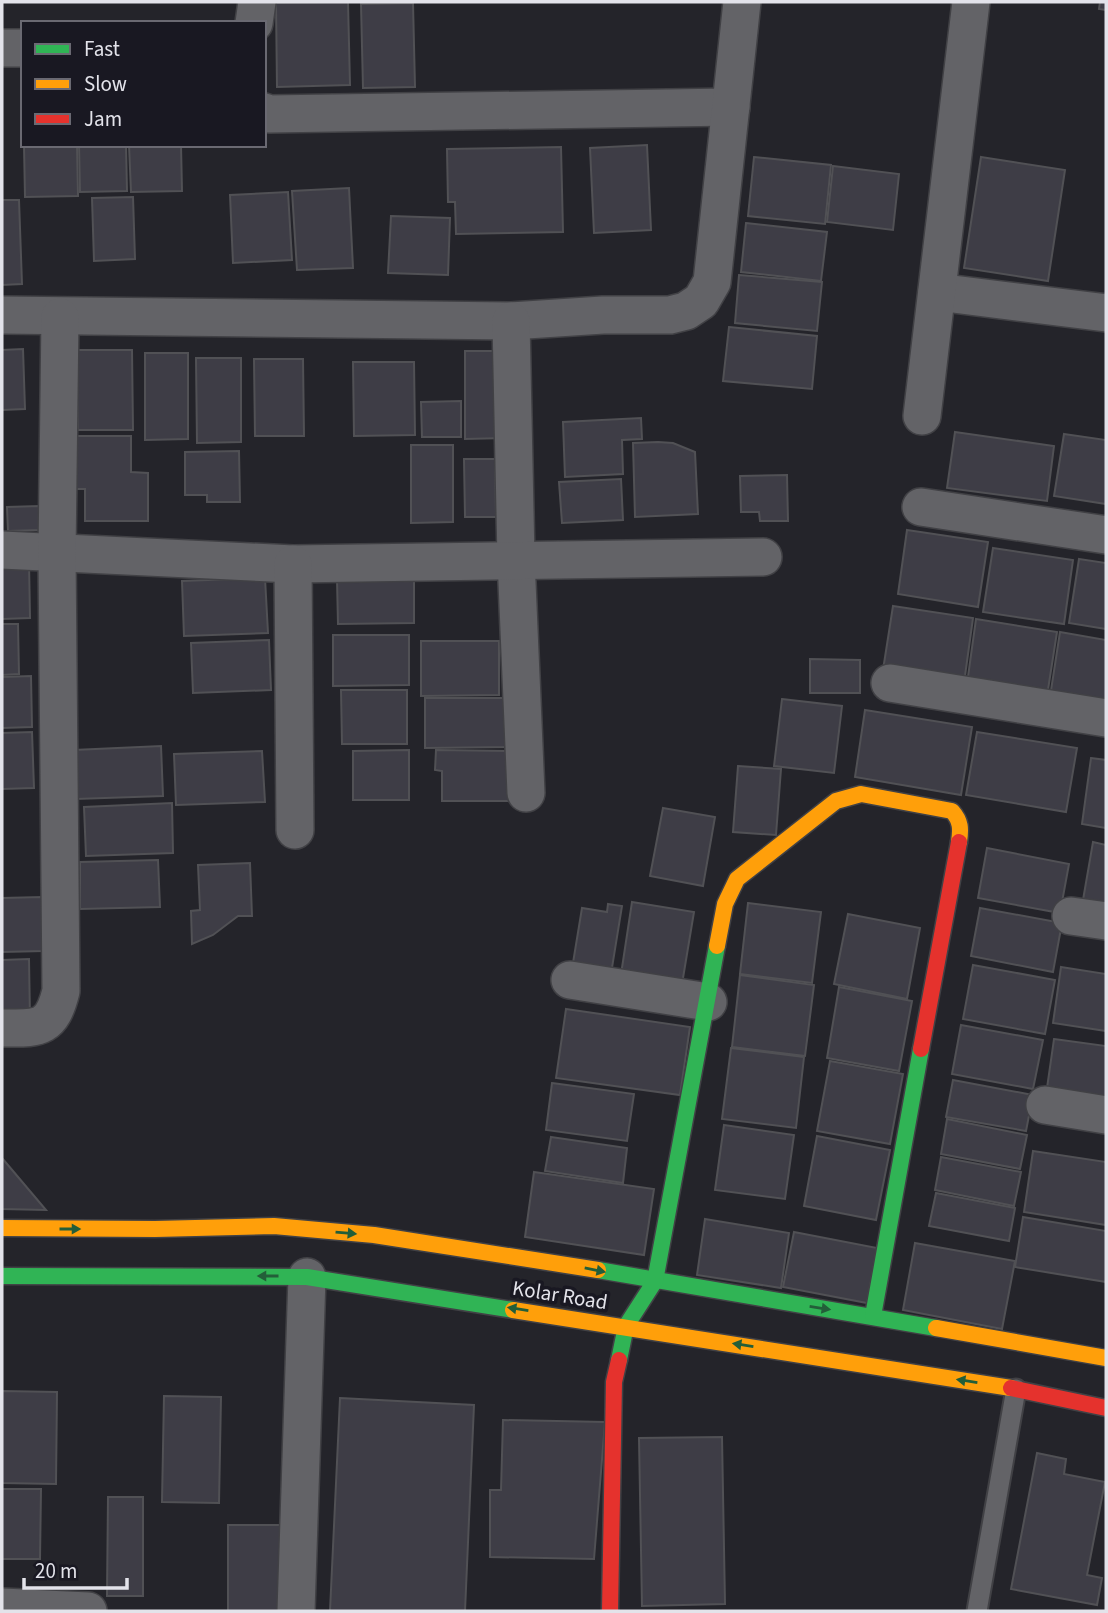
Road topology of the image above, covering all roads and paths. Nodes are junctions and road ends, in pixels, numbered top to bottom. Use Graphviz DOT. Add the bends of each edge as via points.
graph roads {
  1 [pos="257,2"];
  2 [pos="743,2"];
  3 [pos="971,2"];
  4 [pos="254,21"];
  5 [pos="2,48"];
  6 [pos="21,48"];
  7 [pos="731,107"];
  8 [pos="266,113"];
  9 [pos="937,292"];
  10 [pos="1106,313"];
  11 [pos="2,316"];
  12 [pos="60,317"];
  13 [pos="511,321"];
  14 [pos="922,416"];
  15 [pos="921,507"];
  16 [pos="1106,535"];
  17 [pos="2,550"];
  18 [pos="57,554"];
  19 [pos="763,557"];
  20 [pos="516,559"];
  21 [pos="293,564"];
  22 [pos="890,683"];
  23 [pos="1106,718"];
  24 [pos="526,793"];
  25 [pos="295,830"];
  26 [pos="570,980"];
  27 [pos="708,1002"];
  28 [pos="2,1028"];
  29 [pos="1045,1105"];
  30 [pos="1106,1115"];
  31 [pos="2,1228"];
  32 [pos="2,1276"];
  33 [pos="307,1277"];
  34 [pos="655,1281"];
  35 [pos="873,1316"];
  36 [pos="626,1326"];
  37 [pos="1106,1358"];
  38 [pos="1016,1389"];
  39 [pos="1106,1408"];
  40 [pos="2,1607"];
  41 [pos="88,1611"];
  42 [pos="296,1611"];
  43 [pos="610,1611"];
  44 [pos="977,1611"];
  1 -- 4 [label="street"];
  2 -- 7 [label="street"];
  3 -- 9 [label="street"];
  5 -- 6 [label="street"];
  7 -- 8 [label="street"];
  7 -- 13 [label="street" via="712,282 701,301 670,315"];
  9 -- 10 [label="street"];
  9 -- 14 [label="street"];
  11 -- 12 [label="street"];
  12 -- 13 [label="street"];
  12 -- 18 [label="street"];
  13 -- 20 [label="street"];
  15 -- 16 [label="street"];
  17 -- 18 [label="street"];
  18 -- 21 [label="street"];
  18 -- 28 [label="street" via="61,991 57,1009 45,1023 36,1028"];
  19 -- 20 [label="street"];
  20 -- 21 [label="street"];
  20 -- 24 [label="street"];
  21 -- 25 [label="street"];
  22 -- 23 [label="street"];
  26 -- 27 [label="street"];
  27 -- 34 [label="main road"];
  27 -- 35 [label="main road" via="730,890 836,801 861,794 952,811 958,818 961,829"];
  29 -- 30 [label="street"];
  31 -- 34 [label="main road, Kolar Road, one-way" via="274,1226 374,1235"];
  33 -- 32 [label="main road, Kolar Road, one-way"];
  36 -- 33 [label="main road, Kolar Road, one-way"];
  33 -- 42 [label="street"];
  34 -- 35 [label="main road, Kolar Road, one-way"];
  34 -- 36 [label="main road"];
  35 -- 37 [label="main road, Kolar Road"];
  38 -- 36 [label="main road, Kolar Road, one-way"];
  36 -- 43 [label="main road" via="614,1382"];
  38 -- 39 [label="main road, Kolar Road"];
  38 -- 44 [label="lane"];
  40 -- 41 [label="street"];
}
